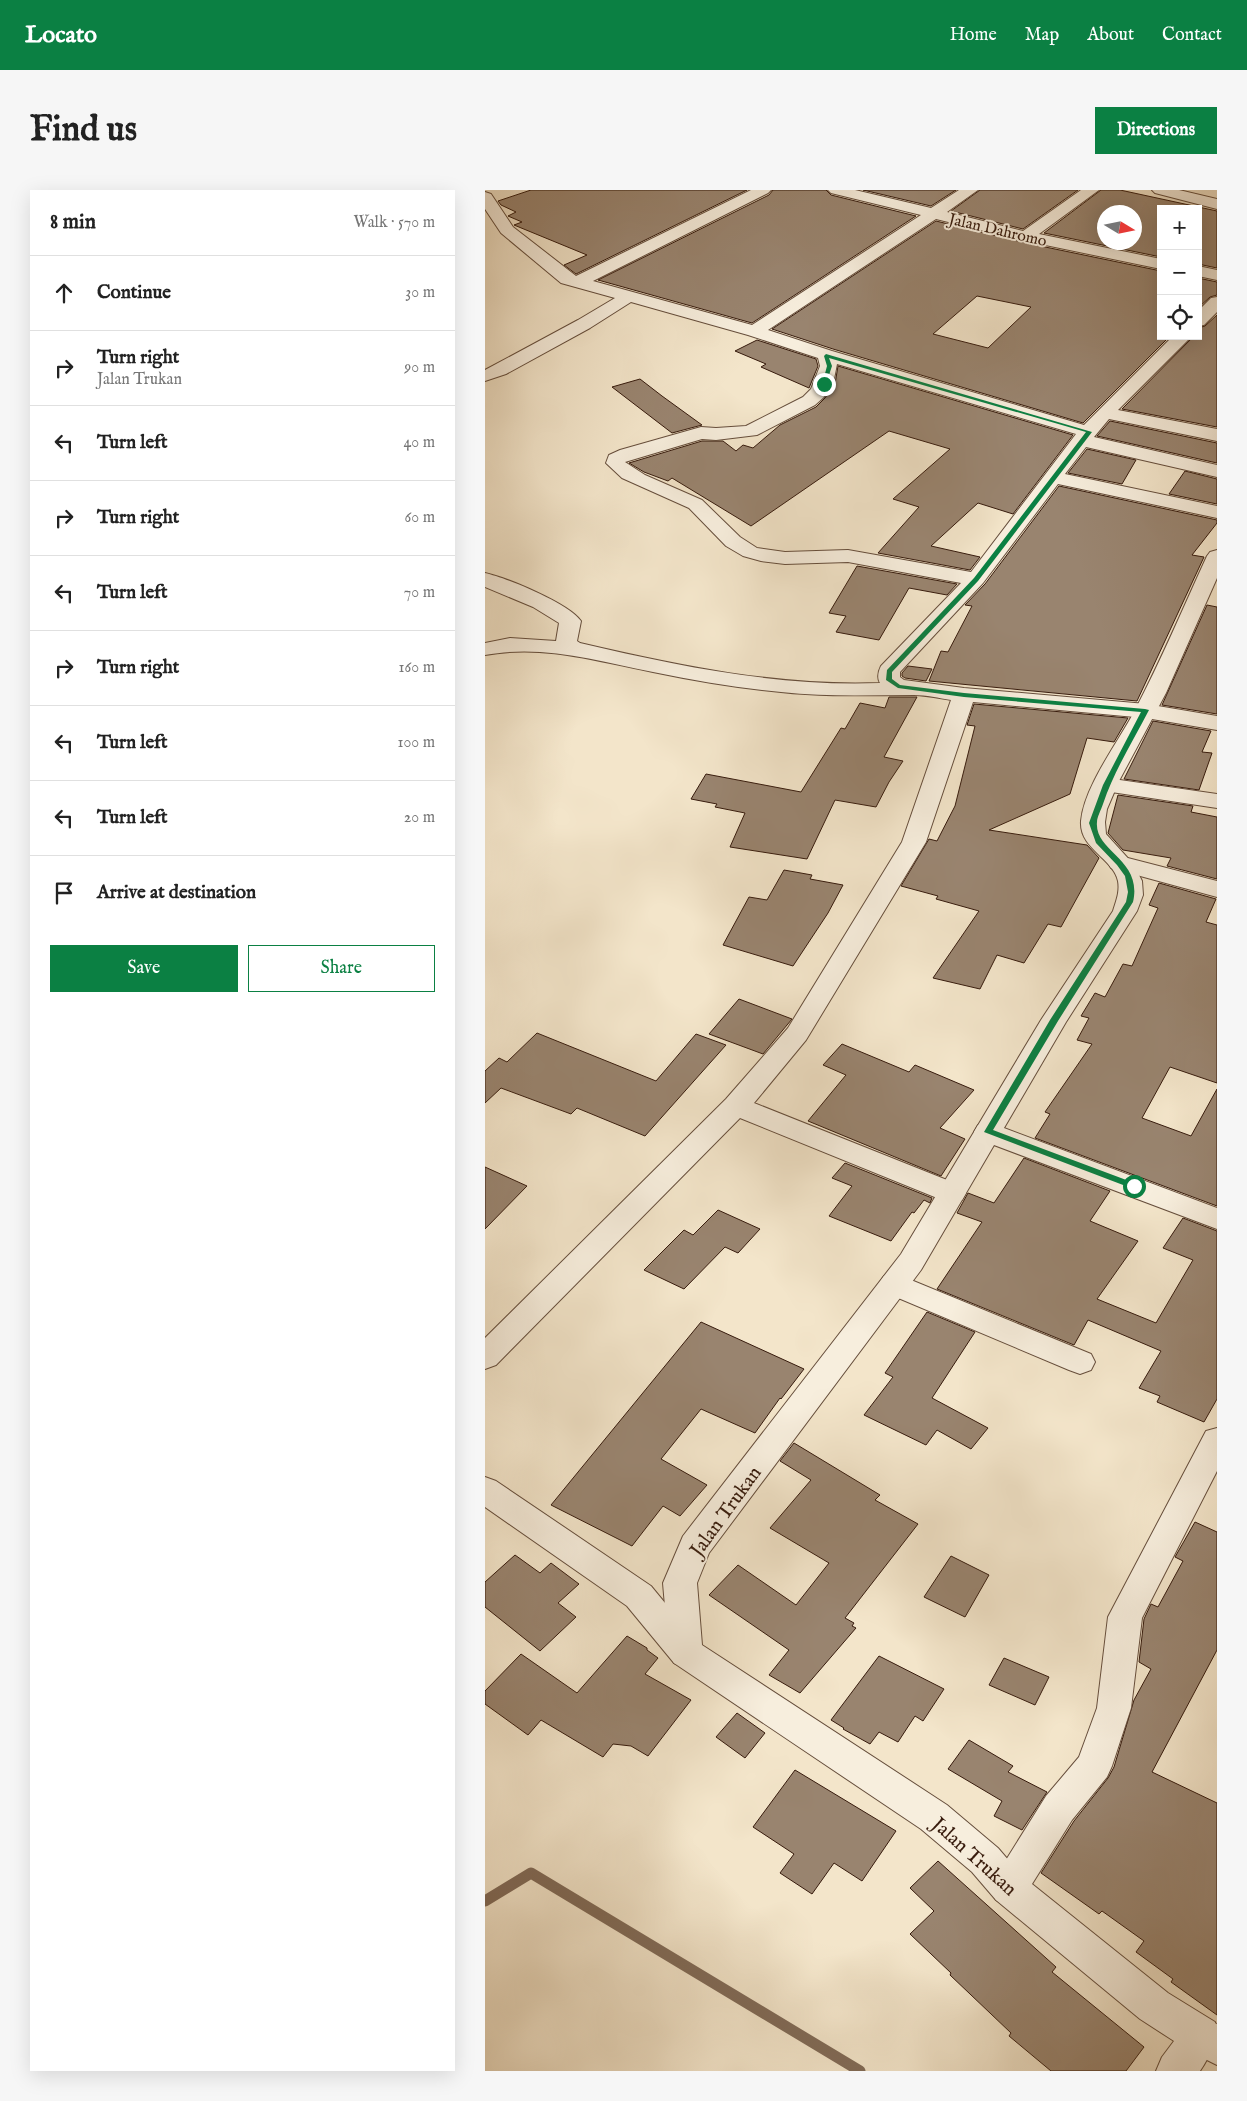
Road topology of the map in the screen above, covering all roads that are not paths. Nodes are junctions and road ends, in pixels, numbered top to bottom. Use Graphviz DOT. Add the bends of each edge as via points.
graph roads {
  1 [pos="763,190"];
  2 [pos="836,190"];
  3 [pos="970,190"];
  4 [pos="1091,190"];
  5 [pos="1160,190"];
  6 [pos="485,197"];
  7 [pos="1217,204"];
  8 [pos="934,214"];
  9 [pos="1025,236"];
  10 [pos="1157,263"];
  11 [pos="1202,273"];
  12 [pos="1217,275"];
  13 [pos="578,282"];
  14 [pos="628,297"];
  15 [pos="1217,302"];
  16 [pos="1202,317"];
  17 [pos="754,331"];
  18 [pos="1179,340"];
  19 [pos="826,356"];
  20 [pos="485,376"];
  21 [pos="1105,413"];
  22 [pos="1217,435"];
  23 [pos="1085,436"];
  24 [pos="1217,471"];
  25 [pos="1053,477"];
  26 [pos="1217,512"];
  27 [pos="1217,556"];
  28 [pos="485,579"];
  29 [pos="976,579"];
  30 [pos="485,630"];
  31 [pos="510,644"];
  32 [pos="573,648"];
  33 [pos="485,649"];
  34 [pos="920,689"];
  35 [pos="964,695"];
  36 [pos="1145,710"];
  37 [pos="1217,723"];
  38 [pos="1106,785"];
  39 [pos="1217,800"];
  40 [pos="1120,863"];
  41 [pos="1217,889"];
  42 [pos="736,1106"];
  43 [pos="988,1132"];
  44 [pos="952,1192"];
  45 [pos="1217,1219"];
  46 [pos="894,1284"];
  47 [pos="485,1357"];
  48 [pos="1080,1362"];
  49 [pos="1217,1440"];
  50 [pos="485,1490"];
  51 [pos="686,1653"];
  52 [pos="1009,1888"];
  53 [pos="1209,2041"];
  54 [pos="1177,2071"];
  1 -- 13 [label="street"];
  2 -- 8 [label="street, Jalan Dahromo"];
  3 -- 8 [label="street"];
  4 -- 9 [label="street"];
  5 -- 7 [label="street"];
  6 -- 13 [label="street" via="507,230 567,279"];
  8 -- 9 [label="street, Jalan Dahromo"];
  8 -- 17 [label="street"];
  9 -- 10 [label="street, Jalan Dahromo"];
  11 -- 12 [label="street"];
  13 -- 14 [label="street"];
  14 -- 17 [label="street"];
  14 -- 20 [label="street" via="525,357"];
  15 -- 16 [label="street"];
  17 -- 19 [label="street"];
  18 -- 21 [label="street"];
  19 -- 23 [label="street"];
  19 -- 29 [label="street" via="829,366 824,384 809,401 750,431 701,433 627,454 616,459 618,467 688,499 739,546 759,555 796,558 846,556"];
  21 -- 22 [label="street"];
  21 -- 23 [label="street"];
  23 -- 24 [label="street"];
  23 -- 25 [label="street"];
  25 -- 26 [label="street"];
  25 -- 29 [label="street"];
  27 -- 36 [label="street"];
  28 -- 32 [label="street" via="563,615 570,621 566,644"];
  29 -- 34 [label="street" via="889,671 889,680 898,686"];
  30 -- 31 [label="street"];
  31 -- 32 [label="street"];
  31 -- 33 [label="street"];
  32 -- 34 [label="street" via="703,675 761,682 864,691"];
  34 -- 35 [label="street"];
  35 -- 36 [label="street"];
  35 -- 42 [label="street" via="914,842 797,1034"];
  36 -- 37 [label="street"];
  36 -- 38 [label="street"];
  38 -- 39 [label="street"];
  38 -- 40 [label="street" via="1093,823 1099,843"];
  40 -- 41 [label="street"];
  40 -- 43 [label="street, Jalan Trukan" via="1129,876 1132,892 1125,911 1054,1020"];
  42 -- 44 [label="street"];
  42 -- 47 [label="street"];
  43 -- 44 [label="street, Jalan Trukan"];
  43 -- 45 [label="street"];
  44 -- 46 [label="street, Jalan Trukan" via="911,1262"];
  46 -- 48 [label="street"];
  46 -- 51 [label="street, Jalan Trukan" via="695,1546 680,1583"];
  49 -- 52 [label="street" via="1125,1617 1114,1708 1094,1766 1059,1808"];
  50 -- 51 [label="street" via="639,1596"];
  51 -- 52 [label="street, Jalan Trukan" via="934,1817 985,1860"];
  52 -- 53 [label="street, Jalan Trukan" via="1154,2006"];
  53 -- 54 [label="street, Jalan Trukan"];
}
